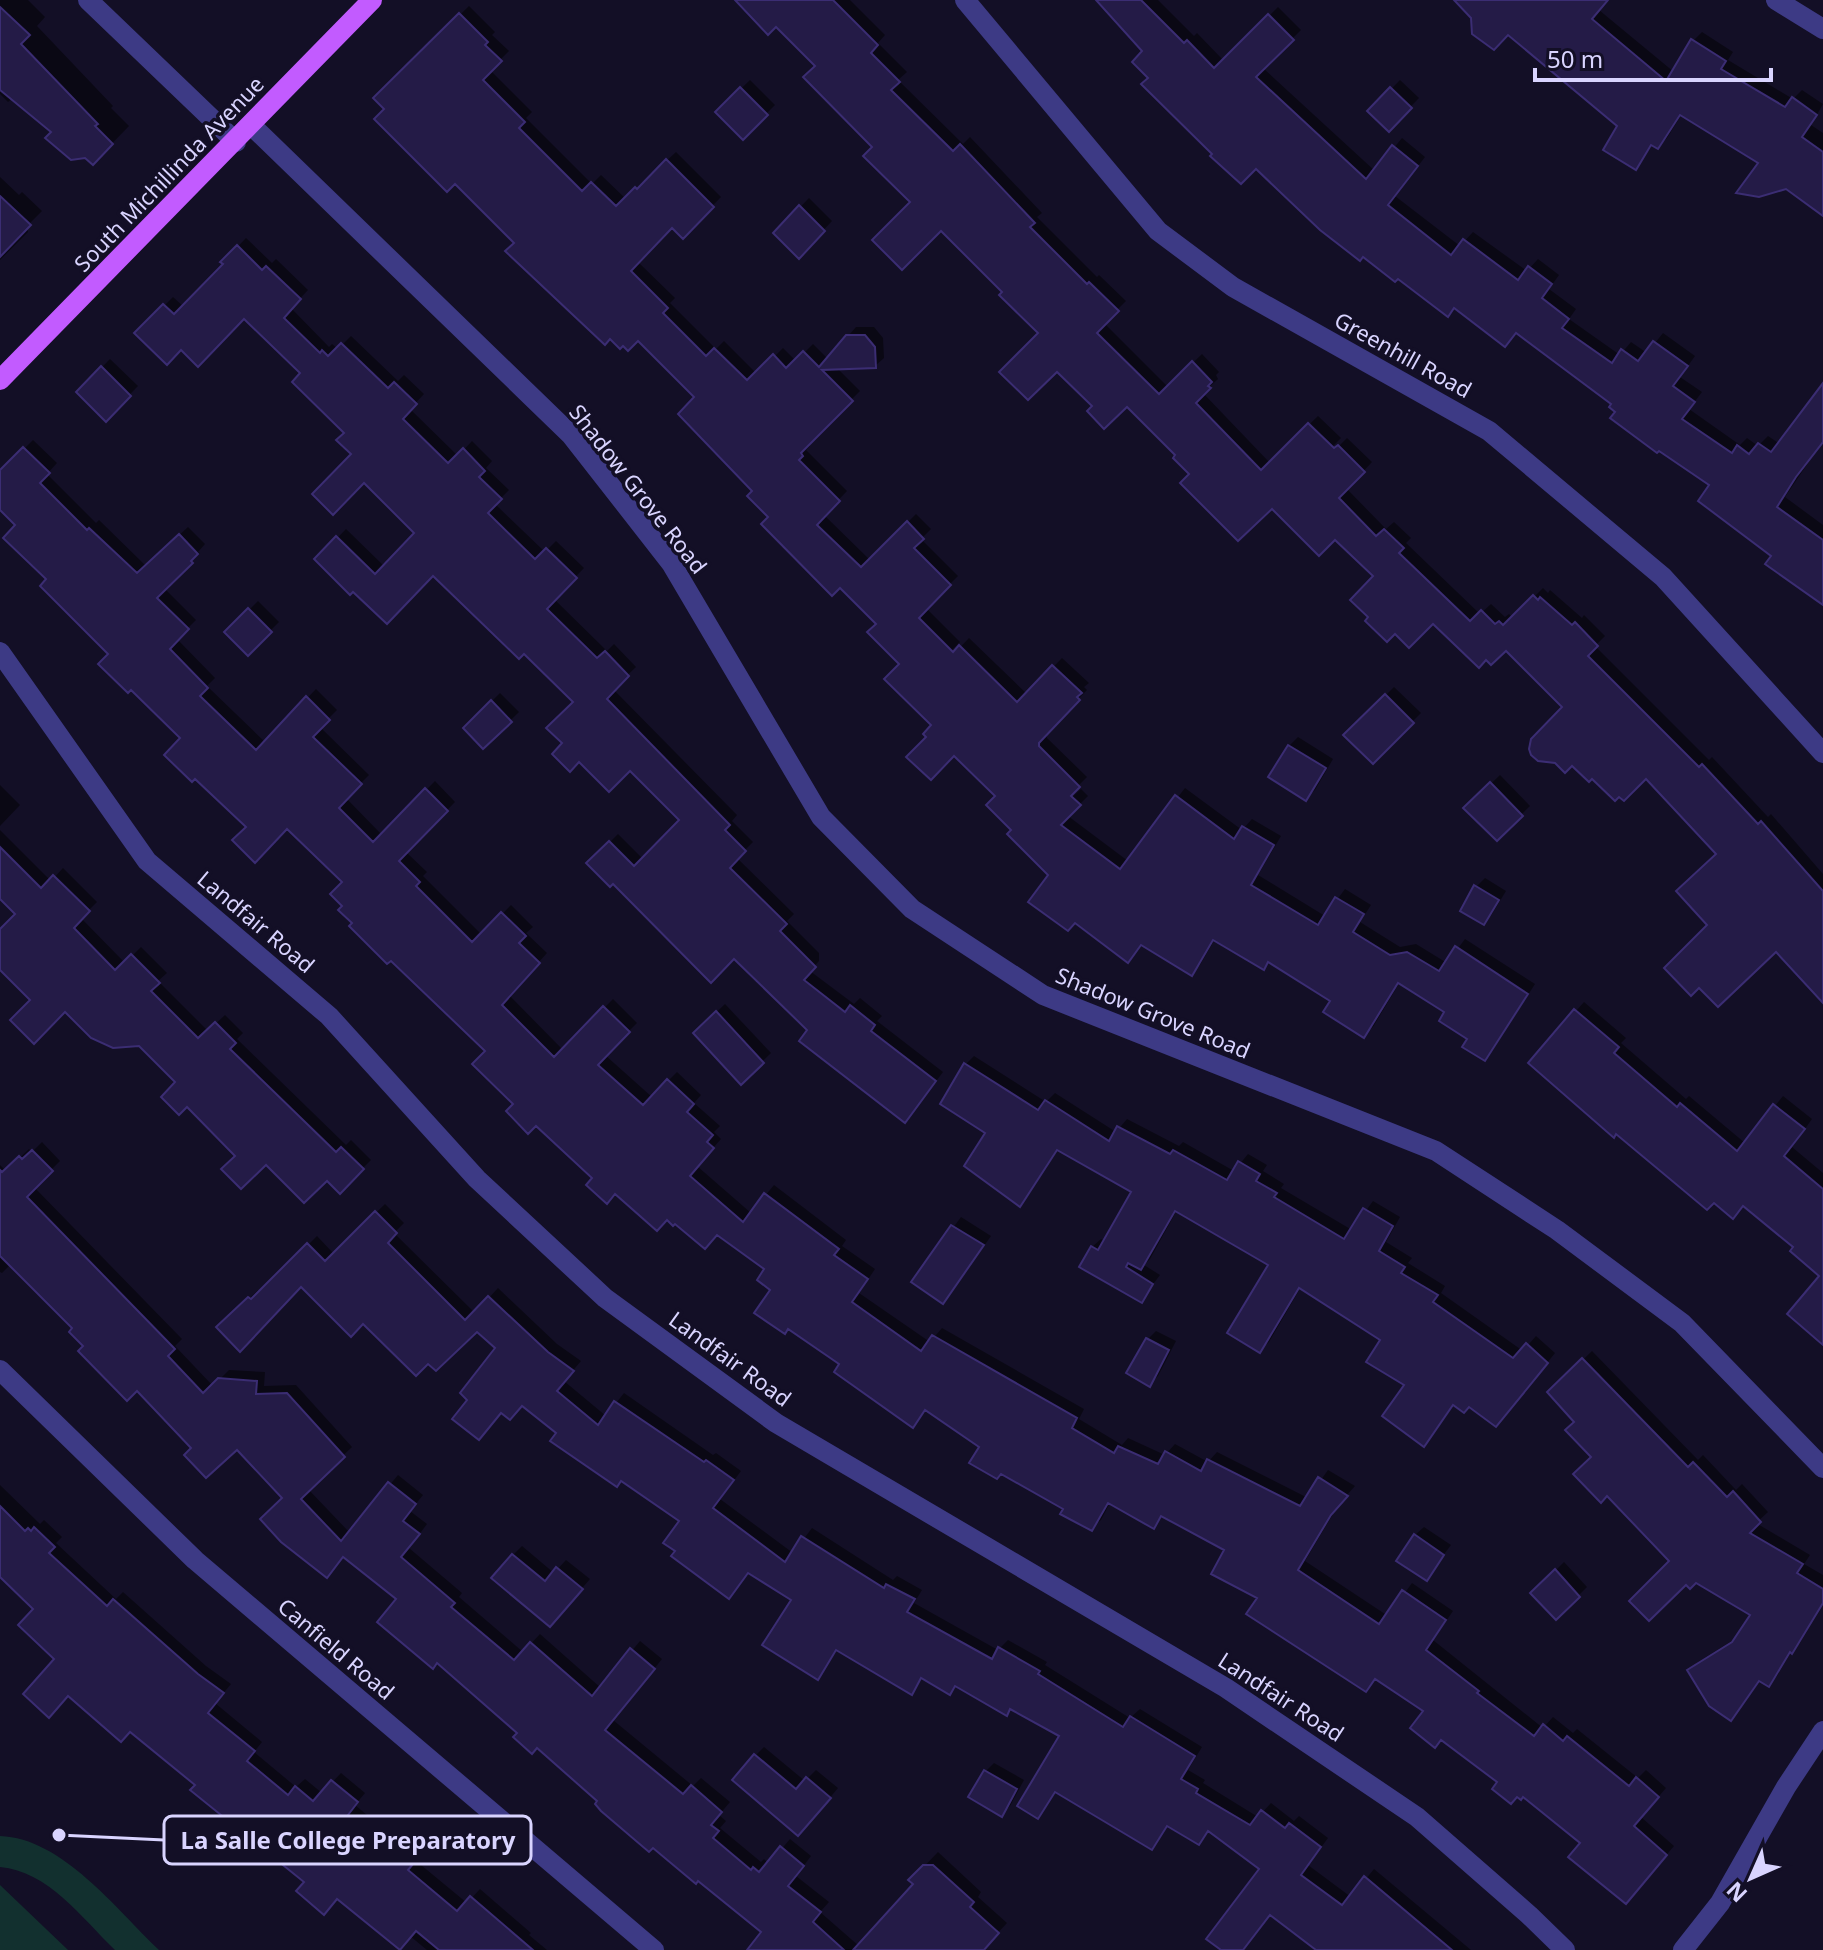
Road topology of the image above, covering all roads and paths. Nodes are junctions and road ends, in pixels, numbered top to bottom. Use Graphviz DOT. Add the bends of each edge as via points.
graph roads {
  1 [pos="88,0"];
  2 [pos="372,0"];
  3 [pos="965,0"];
  4 [pos="1776,0"];
  5 [pos="1823,29"];
  6 [pos="251,125"];
  7 [pos="236,142"];
  8 [pos="0,380"];
  9 [pos="0,652"];
  10 [pos="1823,753"];
  11 [pos="0,1370"];
  12 [pos="1823,1468"];
  13 [pos="1823,1731"];
  14 [pos="654,1950"];
  15 [pos="1565,1950"];
  16 [pos="1683,1950"];
  1 -- 7 [label="street"];
  2 -- 6 [label="main road, South Michillinda Avenue"];
  3 -- 10 [label="street, Greenhill Road" via="1158,231 1233,287 1489,431 1663,577"];
  4 -- 5 [label="street"];
  6 -- 7 [label="main road, South Michillinda Avenue"];
  6 -- 12 [label="street, Shadow Grove Road" via="571,435 671,563 821,817 912,909 1043,995 1436,1151 1557,1230 1682,1323"];
  7 -- 8 [label="main road, South Michillinda Avenue"];
  9 -- 15 [label="street, Landfair Road" via="147,861 329,1016 477,1179 605,1298 776,1423 1226,1688 1417,1817"];
  11 -- 14 [label="street, Canfield Road" via="195,1560"];
  13 -- 16 [label="street" via="1720,1903"];
}
